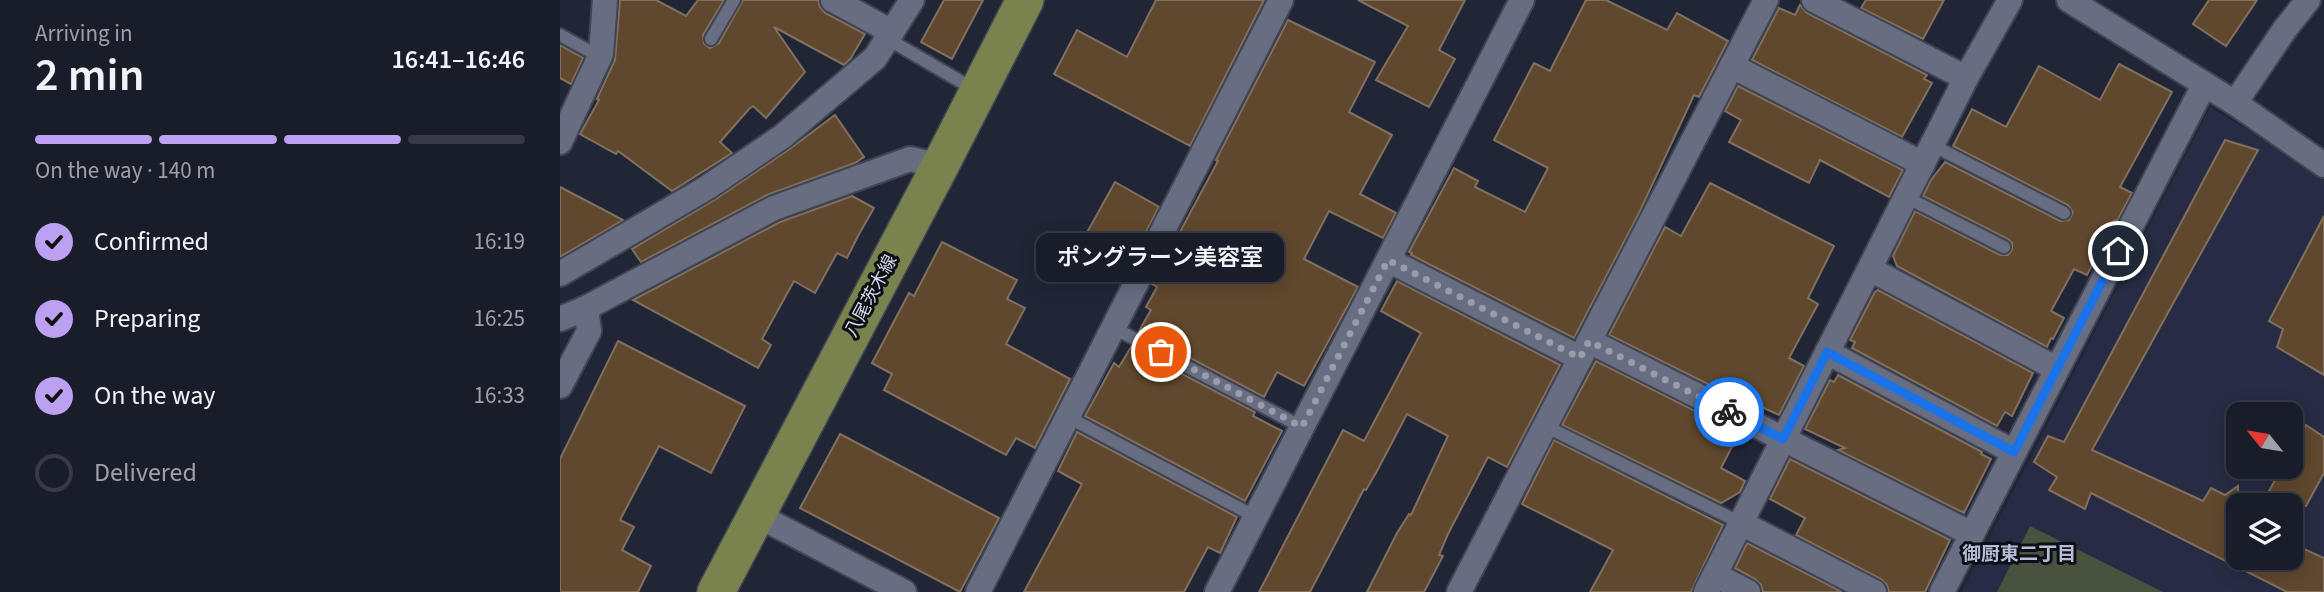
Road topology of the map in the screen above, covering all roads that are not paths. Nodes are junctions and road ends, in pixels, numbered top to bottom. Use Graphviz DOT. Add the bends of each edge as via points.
graph roads {
  1 [pos="606,0"];
  2 [pos="734,0"];
  3 [pos="833,0"];
  4 [pos="912,0"];
  5 [pos="1025,0"];
  6 [pos="1281,0"];
  7 [pos="1522,0"];
  8 [pos="1766,0"];
  9 [pos="1814,0"];
  10 [pos="2010,0"];
  11 [pos="2069,0"];
  12 [pos="2308,0"];
  13 [pos="560,35"];
  14 [pos="890,36"];
  15 [pos="711,39"];
  16 [pos="600,57"];
  17 [pos="1732,66"];
  18 [pos="1966,78"];
  19 [pos="2204,85"];
  20 [pos="978,92"];
  21 [pos="2235,103"];
  22 [pos="567,106"];
  23 [pos="560,142"];
  24 [pos="1928,155"];
  25 [pos="2324,165"];
  26 [pos="940,166"];
  27 [pos="1906,197"];
  28 [pos="2064,213"];
  29 [pos="2004,247"];
  30 [pos="1388,260"];
  31 [pos="1870,269"];
  32 [pos="560,274"];
  33 [pos="586,308"];
  34 [pos="560,319"];
  35 [pos="1114,328"];
  36 [pos="1584,350"];
  37 [pos="1827,352"];
  38 [pos="2057,369"];
  39 [pos="560,387"];
  40 [pos="1068,417"];
  41 [pos="1545,426"];
  42 [pos="1302,427"];
  43 [pos="1783,439"];
  44 [pos="2014,452"];
  45 [pos="755,514"];
  46 [pos="1256,517"];
  47 [pos="1741,523"];
  48 [pos="1972,534"];
  49 [pos="1710,583"];
  50 [pos="716,592"];
  51 [pos="904,592"];
  52 [pos="978,592"];
  53 [pos="1217,592"];
  54 [pos="1459,592"];
  55 [pos="1748,592"];
  56 [pos="1874,592"];
  57 [pos="1942,592"];
  1 -- 16 [label="street"];
  2 -- 15 [label="lane"];
  3 -- 14 [label="street"];
  4 -- 14 [label="street"];
  5 -- 20 [label="main road, 八尾茨木線"];
  6 -- 35 [label="street"];
  7 -- 30 [label="street"];
  8 -- 17 [label="street"];
  9 -- 18 [label="street"];
  10 -- 18 [label="street"];
  11 -- 19 [label="street"];
  12 -- 21 [label="street"];
  13 -- 16 [label="lane"];
  14 -- 20 [label="lane"];
  14 -- 32 [label="street" via="876,58 783,136 708,187"];
  16 -- 22 [label="street"];
  17 -- 24 [label="street"];
  17 -- 36 [label="street"];
  18 -- 24 [label="street"];
  19 -- 21 [label="street"];
  19 -- 38 [label="street"];
  20 -- 26 [label="main road, 八尾茨木線"];
  21 -- 25 [label="street"];
  22 -- 23 [label="street"];
  24 -- 27 [label="street"];
  24 -- 28 [label="lane"];
  26 -- 33 [label="street" via="910,159 774,208"];
  26 -- 45 [label="main road, 八尾茨木線"];
  27 -- 29 [label="lane"];
  27 -- 31 [label="street"];
  30 -- 36 [label="street"];
  30 -- 42 [label="street"];
  31 -- 37 [label="street"];
  31 -- 38 [label="street"];
  33 -- 34 [label="street"];
  33 -- 39 [label="street" via="589,331"];
  35 -- 40 [label="street"];
  35 -- 42 [label="lane"];
  36 -- 41 [label="street"];
  36 -- 43 [label="street"];
  37 -- 43 [label="street"];
  37 -- 44 [label="street"];
  38 -- 44 [label="street"];
  40 -- 46 [label="lane"];
  40 -- 52 [label="street"];
  41 -- 47 [label="lane"];
  41 -- 54 [label="street"];
  42 -- 46 [label="street"];
  43 -- 47 [label="street"];
  43 -- 48 [label="street"];
  44 -- 48 [label="street"];
  45 -- 50 [label="main road, 八尾茨木線"];
  45 -- 51 [label="street"];
  46 -- 53 [label="street"];
  47 -- 49 [label="street"];
  47 -- 56 [label="street"];
  48 -- 57 [label="street"];
  49 -- 55 [label="street"];
}
